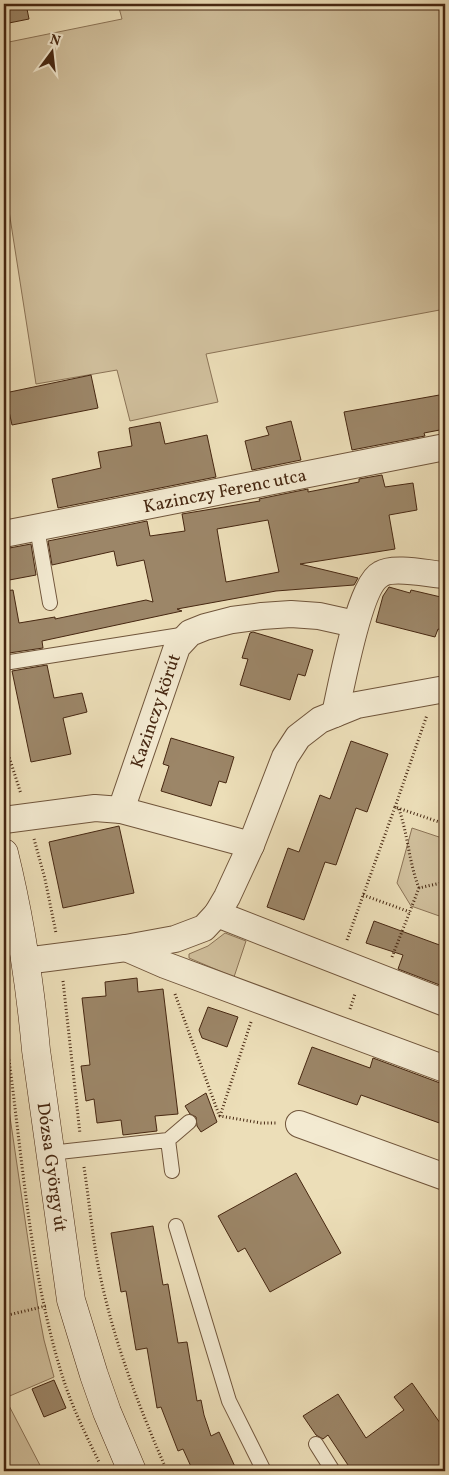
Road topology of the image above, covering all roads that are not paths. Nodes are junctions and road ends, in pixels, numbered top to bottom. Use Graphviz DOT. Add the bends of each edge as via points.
graph roads {
  1 [pos="445,447"];
  2 [pos="37,528"];
  3 [pos="4,534"];
  4 [pos="445,576"];
  5 [pos="50,604"];
  6 [pos="355,624"];
  7 [pos="190,633"];
  8 [pos="4,663"];
  9 [pos="440,690"];
  10 [pos="335,714"];
  11 [pos="121,810"];
  12 [pos="16,818"];
  13 [pos="251,845"];
  14 [pos="4,853"];
  15 [pos="217,914"];
  16 [pos="126,948"];
  17 [pos="25,961"];
  18 [pos="445,1003"];
  19 [pos="445,1069"];
  20 [pos="189,1122"];
  21 [pos="300,1124"];
  22 [pos="168,1140"];
  23 [pos="50,1153"];
  24 [pos="172,1171"];
  25 [pos="445,1177"];
  26 [pos="176,1226"];
  27 [pos="316,1444"];
  28 [pos="132,1471"];
  29 [pos="264,1471"];
  30 [pos="333,1471"];
  1 -- 2 [label="street, Kazinczy Ferenc utca"];
  2 -- 3 [label="street, Kazinczy Ferenc utca"];
  2 -- 5 [label="lane"];
  4 -- 6 [label="street" via="396,571 381,573 372,582"];
  6 -- 7 [label="street, Kazinczy körút" via="291,614 232,620"];
  6 -- 10 [label="street"];
  7 -- 8 [label="lane"];
  7 -- 11 [label="street, Kazinczy körút" via="177,647"];
  9 -- 10 [label="street" via="358,705"];
  10 -- 13 [label="street" via="320,720 298,737 289,750"];
  11 -- 12 [label="street" via="94,808"];
  11 -- 13 [label="street"];
  13 -- 15 [label="street"];
  14 -- 17 [label="main road, Dózsa György út"];
  15 -- 16 [label="street" via="204,928 175,939"];
  15 -- 18 [label="street"];
  16 -- 17 [label="street"];
  16 -- 19 [label="street"];
  17 -- 23 [label="main road, Dózsa György út"];
  20 -- 22 [label="lane"];
  21 -- 25 [label="street"];
  22 -- 23 [label="lane"];
  22 -- 24 [label="lane"];
  23 -- 28 [label="main road, Dózsa György út" via="71,1300 107,1412"];
  26 -- 29 [label="lane" via="229,1401"];
  27 -- 30 [label="lane"];
}
